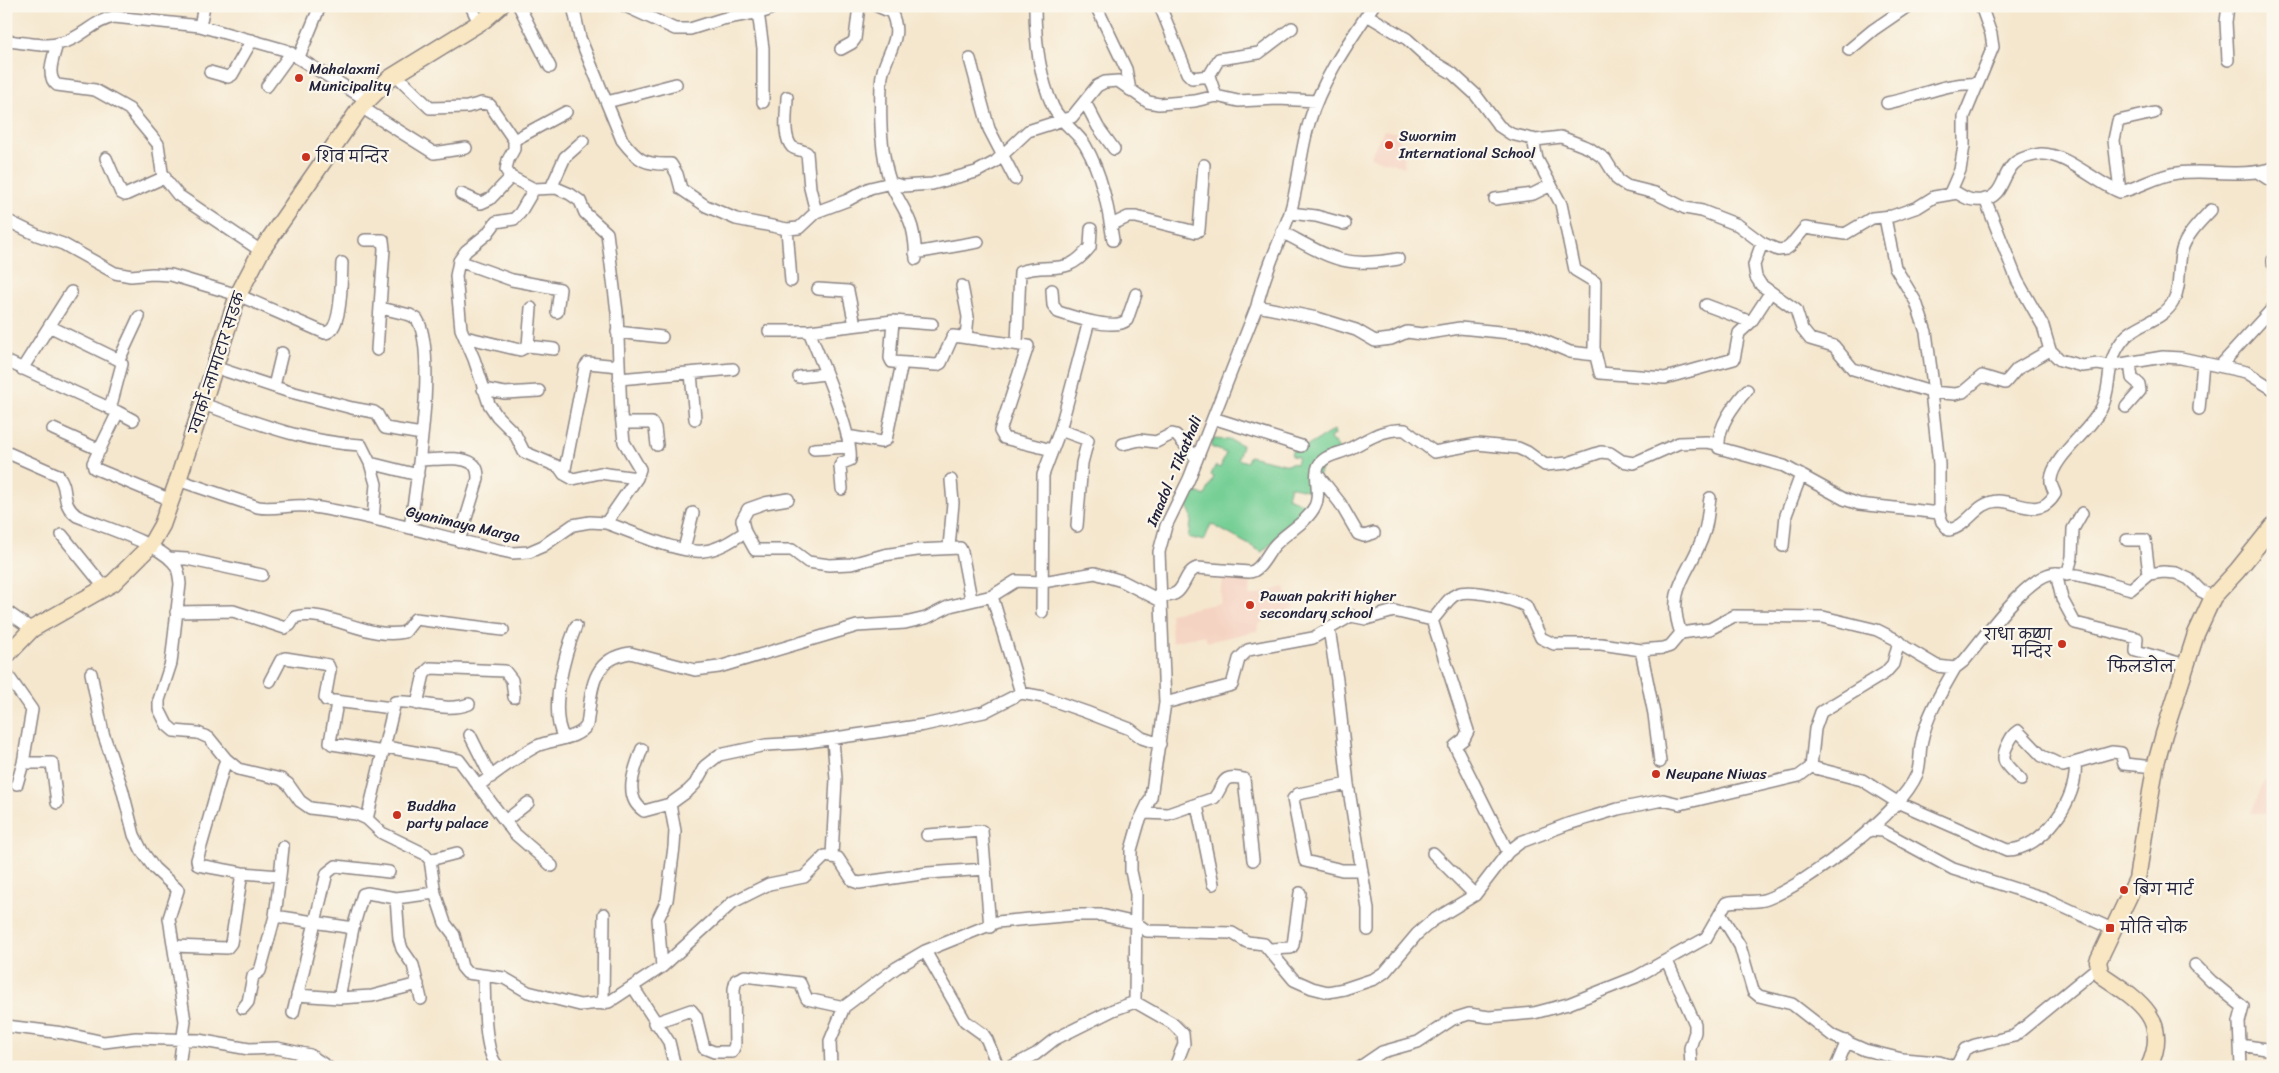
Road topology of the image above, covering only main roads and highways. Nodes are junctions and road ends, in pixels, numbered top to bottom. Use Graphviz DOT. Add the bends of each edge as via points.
graph roads {
  1 [pos="500,6"];
  2 [pos="2273,526"];
  3 [pos="6,656"];
  4 [pos="2149,1067"];
  1 -- 3 [label="main road, ग्वार्को-लामाटार सडक" via="480,23 396,75 364,103 261,250 238,295 171,500 150,546 125,573 105,588 32,629"];
  2 -- 4 [label="main road" via="2213,597 2186,665 2155,767 2137,879 2100,955 2098,967 2103,976 2134,998 2156,1026 2158,1042"];
}
